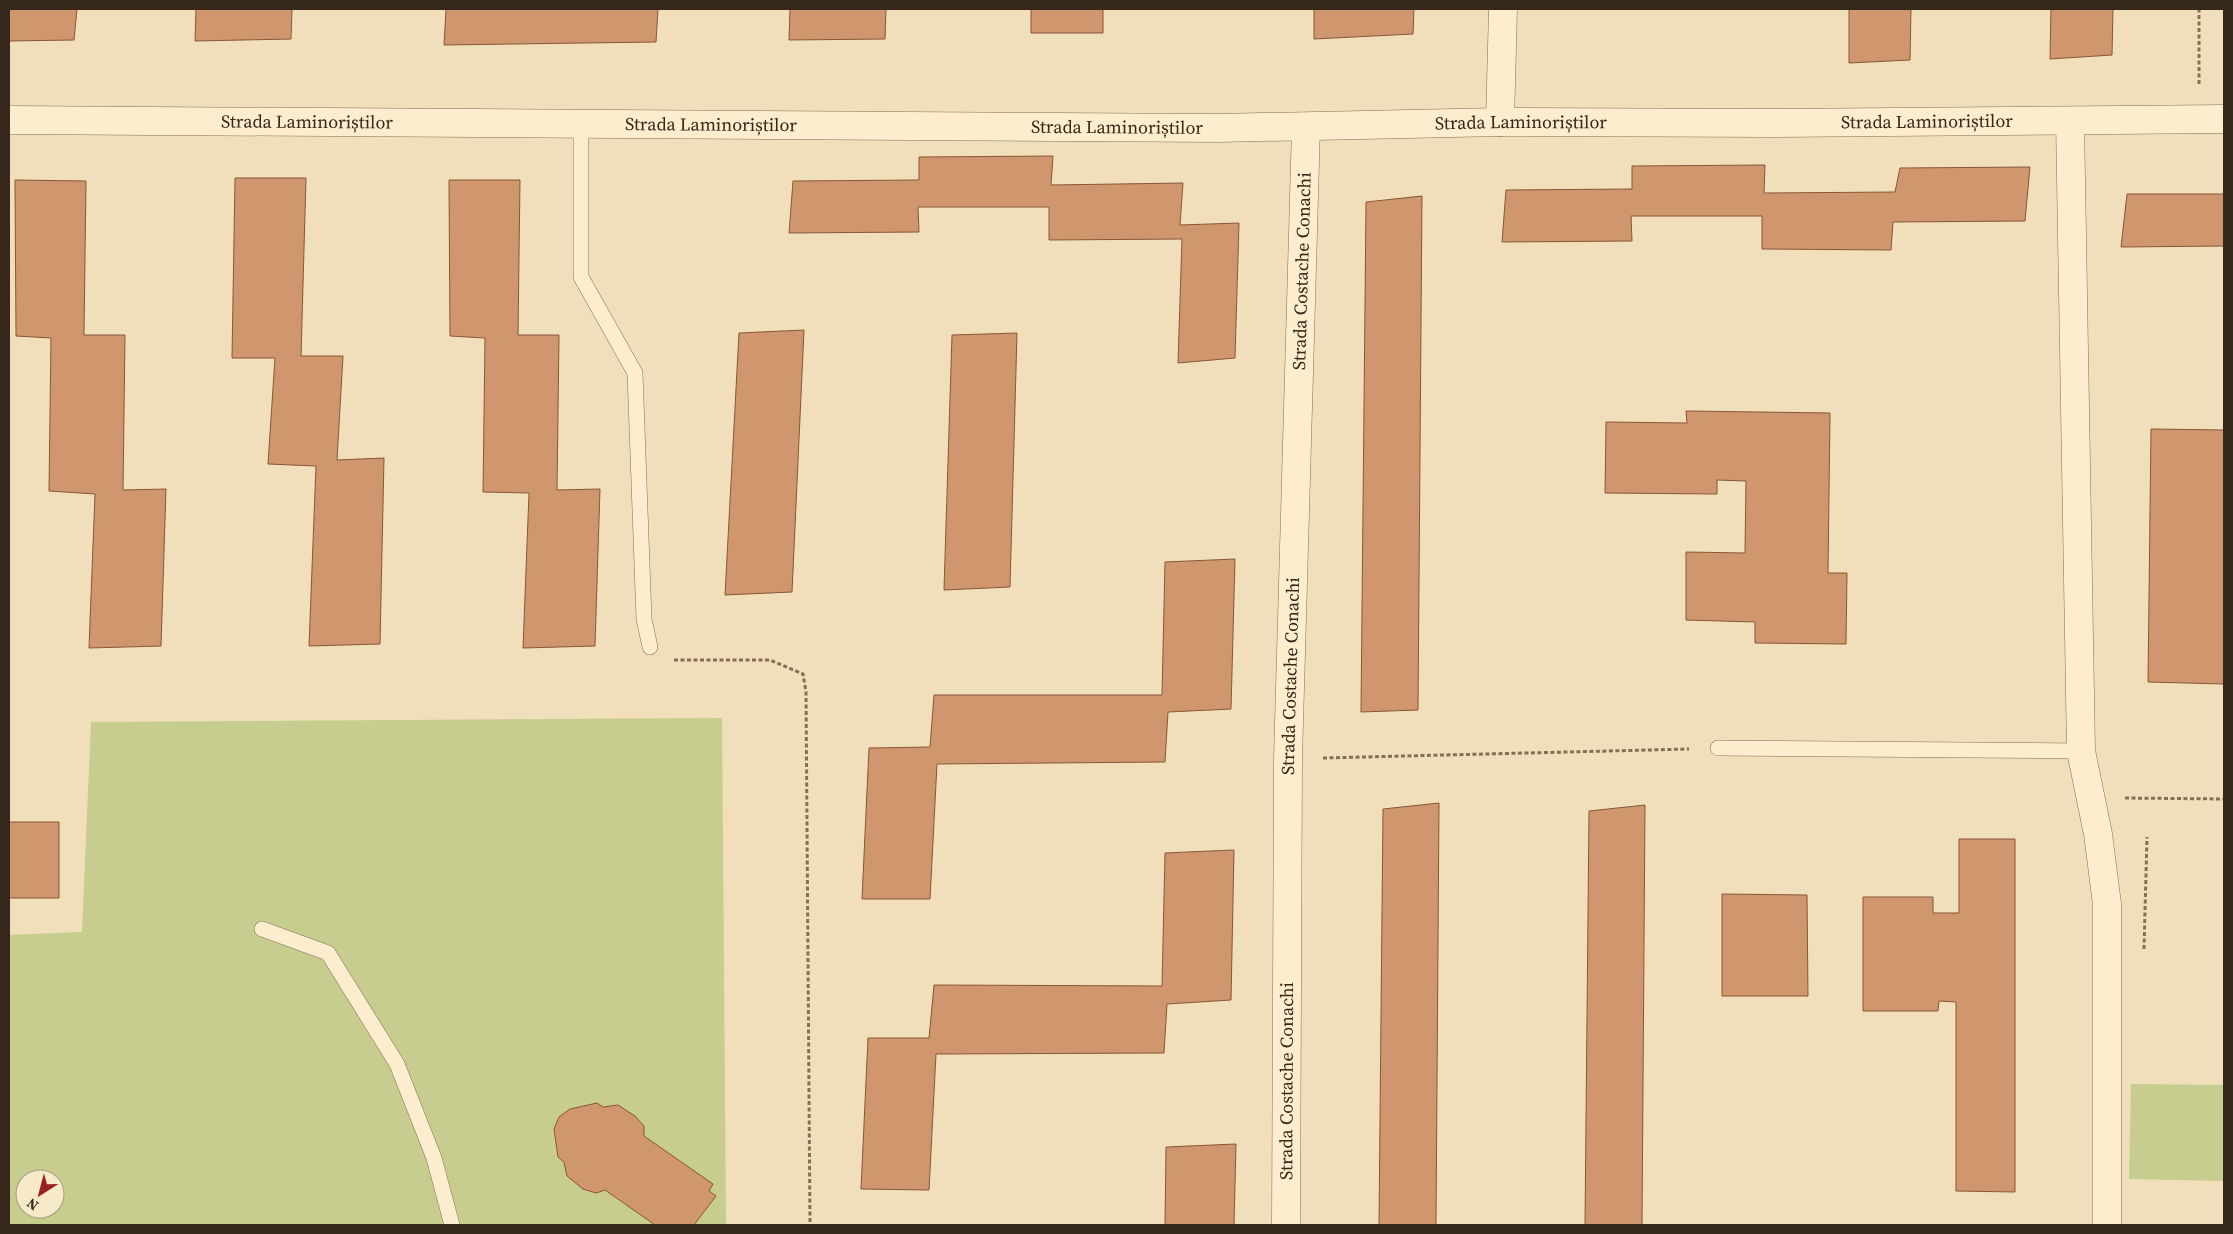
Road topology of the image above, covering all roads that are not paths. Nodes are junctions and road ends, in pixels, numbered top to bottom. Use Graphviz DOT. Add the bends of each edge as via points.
graph roads {
  1 [pos="1503,9"];
  2 [pos="9,120"];
  3 [pos="2211,120"];
  4 [pos="2070,121"];
  5 [pos="1500,122"];
  6 [pos="581,124"];
  7 [pos="1306,127"];
  8 [pos="650,647"];
  9 [pos="1718,748"];
  10 [pos="2081,751"];
  11 [pos="262,929"];
  12 [pos="452,1225"];
  13 [pos="1286,1225"];
  14 [pos="2107,1225"];
  1 -- 5 [label="street"];
  2 -- 6 [label="street, Strada Laminoriștilor"];
  3 -- 4 [label="street, Strada Laminoriștilor"];
  4 -- 5 [label="street, Strada Laminoriștilor"];
  4 -- 10 [label="street"];
  5 -- 7 [label="street, Strada Laminoriștilor"];
  6 -- 7 [label="street, Strada Laminoriștilor"];
  6 -- 8 [label="lane" via="581,276 635,373 644,618"];
  7 -- 13 [label="street, Strada Costache Conachi" via="1288,759"];
  9 -- 10 [label="lane"];
  10 -- 14 [label="street" via="2098,834 2107,904"];
  11 -- 12 [label="lane" via="328,952 397,1064 434,1158"];
}
